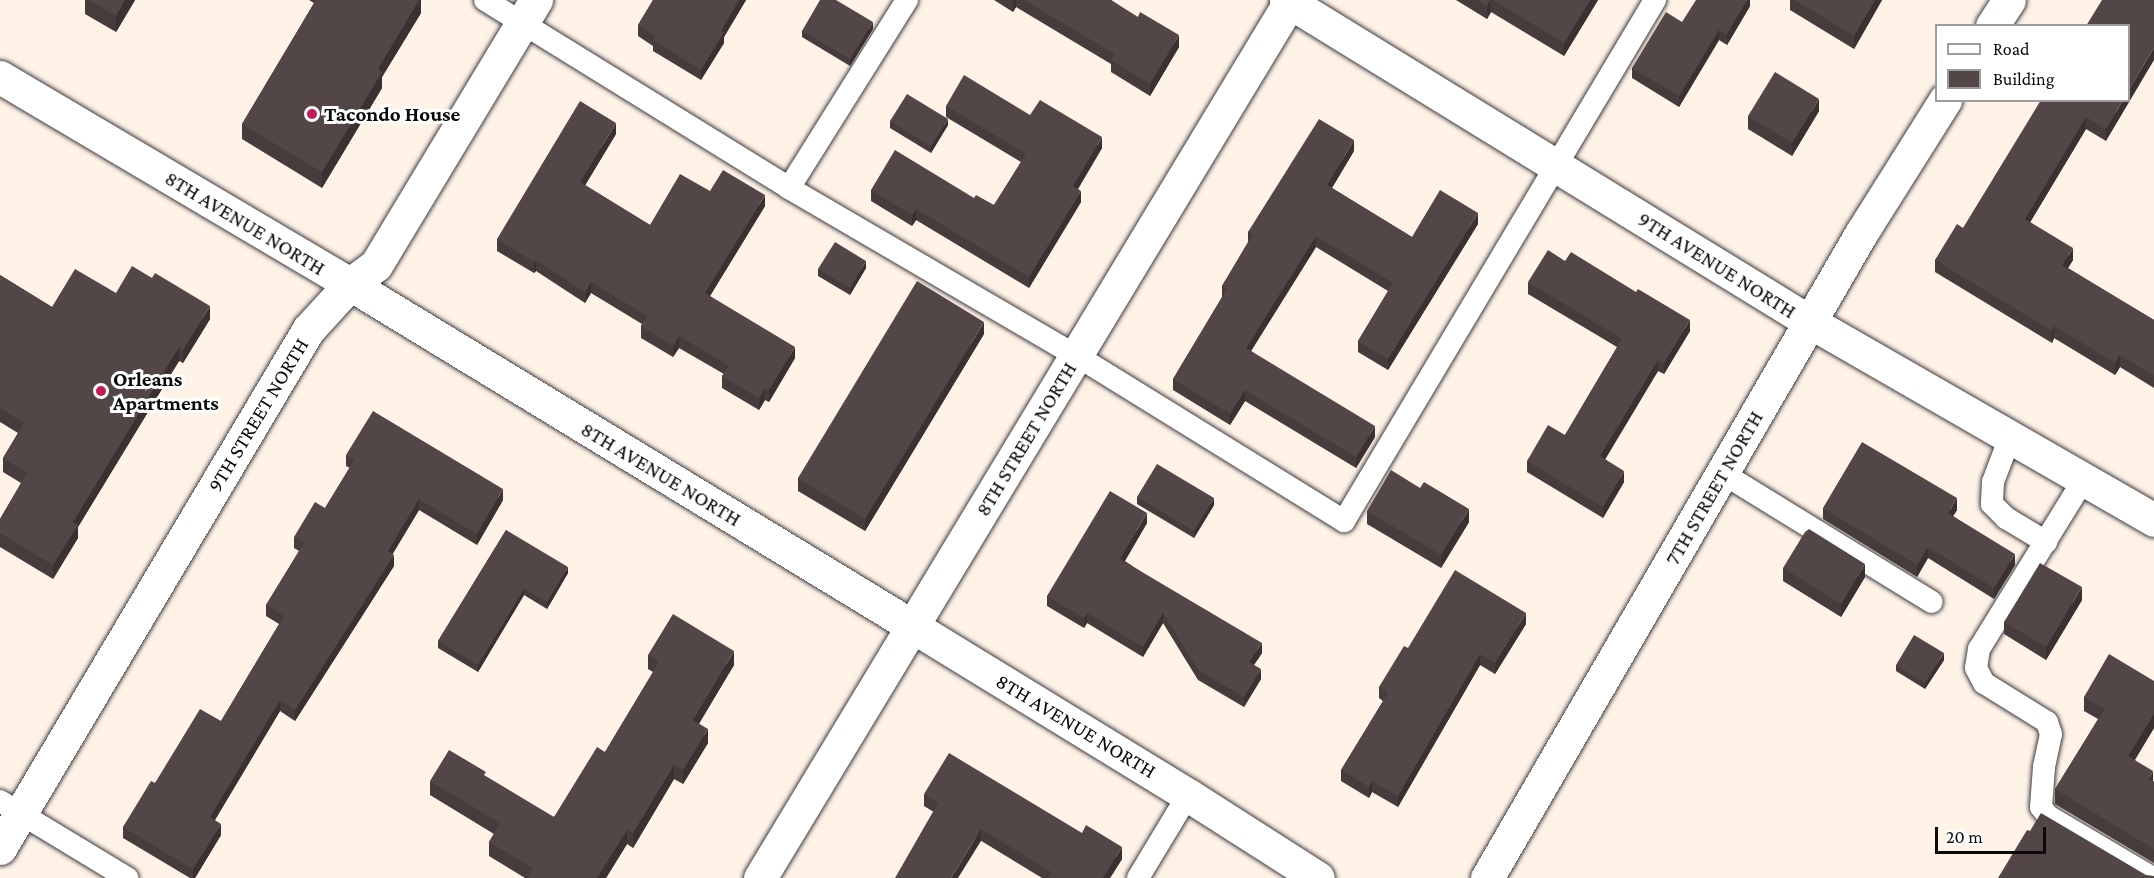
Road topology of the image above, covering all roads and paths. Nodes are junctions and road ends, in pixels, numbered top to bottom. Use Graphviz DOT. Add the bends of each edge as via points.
graph roads {
  1 [pos="485,0"];
  2 [pos="907,0"];
  3 [pos="1655,0"];
  4 [pos="2008,0"];
  5 [pos="1289,1"];
  6 [pos="529,11"];
  7 [pos="1993,24"];
  8 [pos="0,77"];
  9 [pos="1944,102"];
  10 [pos="1555,165"];
  11 [pos="789,188"];
  12 [pos="350,284"];
  13 [pos="1810,322"];
  14 [pos="1077,356"];
  15 [pos="2010,437"];
  16 [pos="1722,473"];
  17 [pos="2084,479"];
  18 [pos="2154,520"];
  19 [pos="2046,542"];
  20 [pos="1932,602"];
  21 [pos="912,626"];
  22 [pos="1188,795"];
  23 [pos="11,808"];
  24 [pos="0,848"];
  25 [pos="127,878"];
  26 [pos="760,878"];
  27 [pos="1138,878"];
  28 [pos="1318,878"];
  29 [pos="1487,878"];
  30 [pos="2153,878"];
  1 -- 6 [label="lane"];
  2 -- 11 [label="lane"];
  3 -- 10 [label="lane"];
  4 -- 7 [label="street"];
  5 -- 10 [label="street, 9TH AVENUE NORTH"];
  5 -- 14 [label="street, 8TH STREET NORTH"];
  6 -- 11 [label="lane"];
  6 -- 12 [label="street, 9TH STREET NORTH" via="376,265"];
  8 -- 12 [label="street, 8TH AVENUE NORTH"];
  9 -- 13 [label="street, 7TH STREET NORTH"];
  10 -- 13 [label="street, 9TH AVENUE NORTH"];
  10 -- 14 [label="lane" via="1344,520"];
  11 -- 14 [label="lane"];
  12 -- 21 [label="street, 8TH AVENUE NORTH"];
  12 -- 23 [label="street, 9TH STREET NORTH" via="308,330"];
  13 -- 15 [label="street, 9TH AVENUE NORTH"];
  13 -- 16 [label="street, 7TH STREET NORTH"];
  14 -- 21 [label="street, 8TH STREET NORTH"];
  15 -- 17 [label="street, 9TH AVENUE NORTH"];
  15 -- 19 [label="lane" via="1993,482 1992,504 2006,518"];
  16 -- 20 [label="lane"];
  16 -- 29 [label="street, 7TH STREET NORTH"];
  17 -- 18 [label="street, 9TH AVENUE NORTH"];
  17 -- 19 [label="lane"];
  19 -- 30 [label="lane" via="1979,649 1976,668 1984,683 2047,722 2051,734 2041,807 2048,816"];
  21 -- 22 [label="street, 8TH AVENUE NORTH"];
  21 -- 26 [label="street, 8TH STREET NORTH"];
  22 -- 27 [label="lane"];
  22 -- 28 [label="street, 8TH AVENUE NORTH"];
  23 -- 24 [label="street, 9TH STREET NORTH"];
  23 -- 25 [label="lane"];
}
